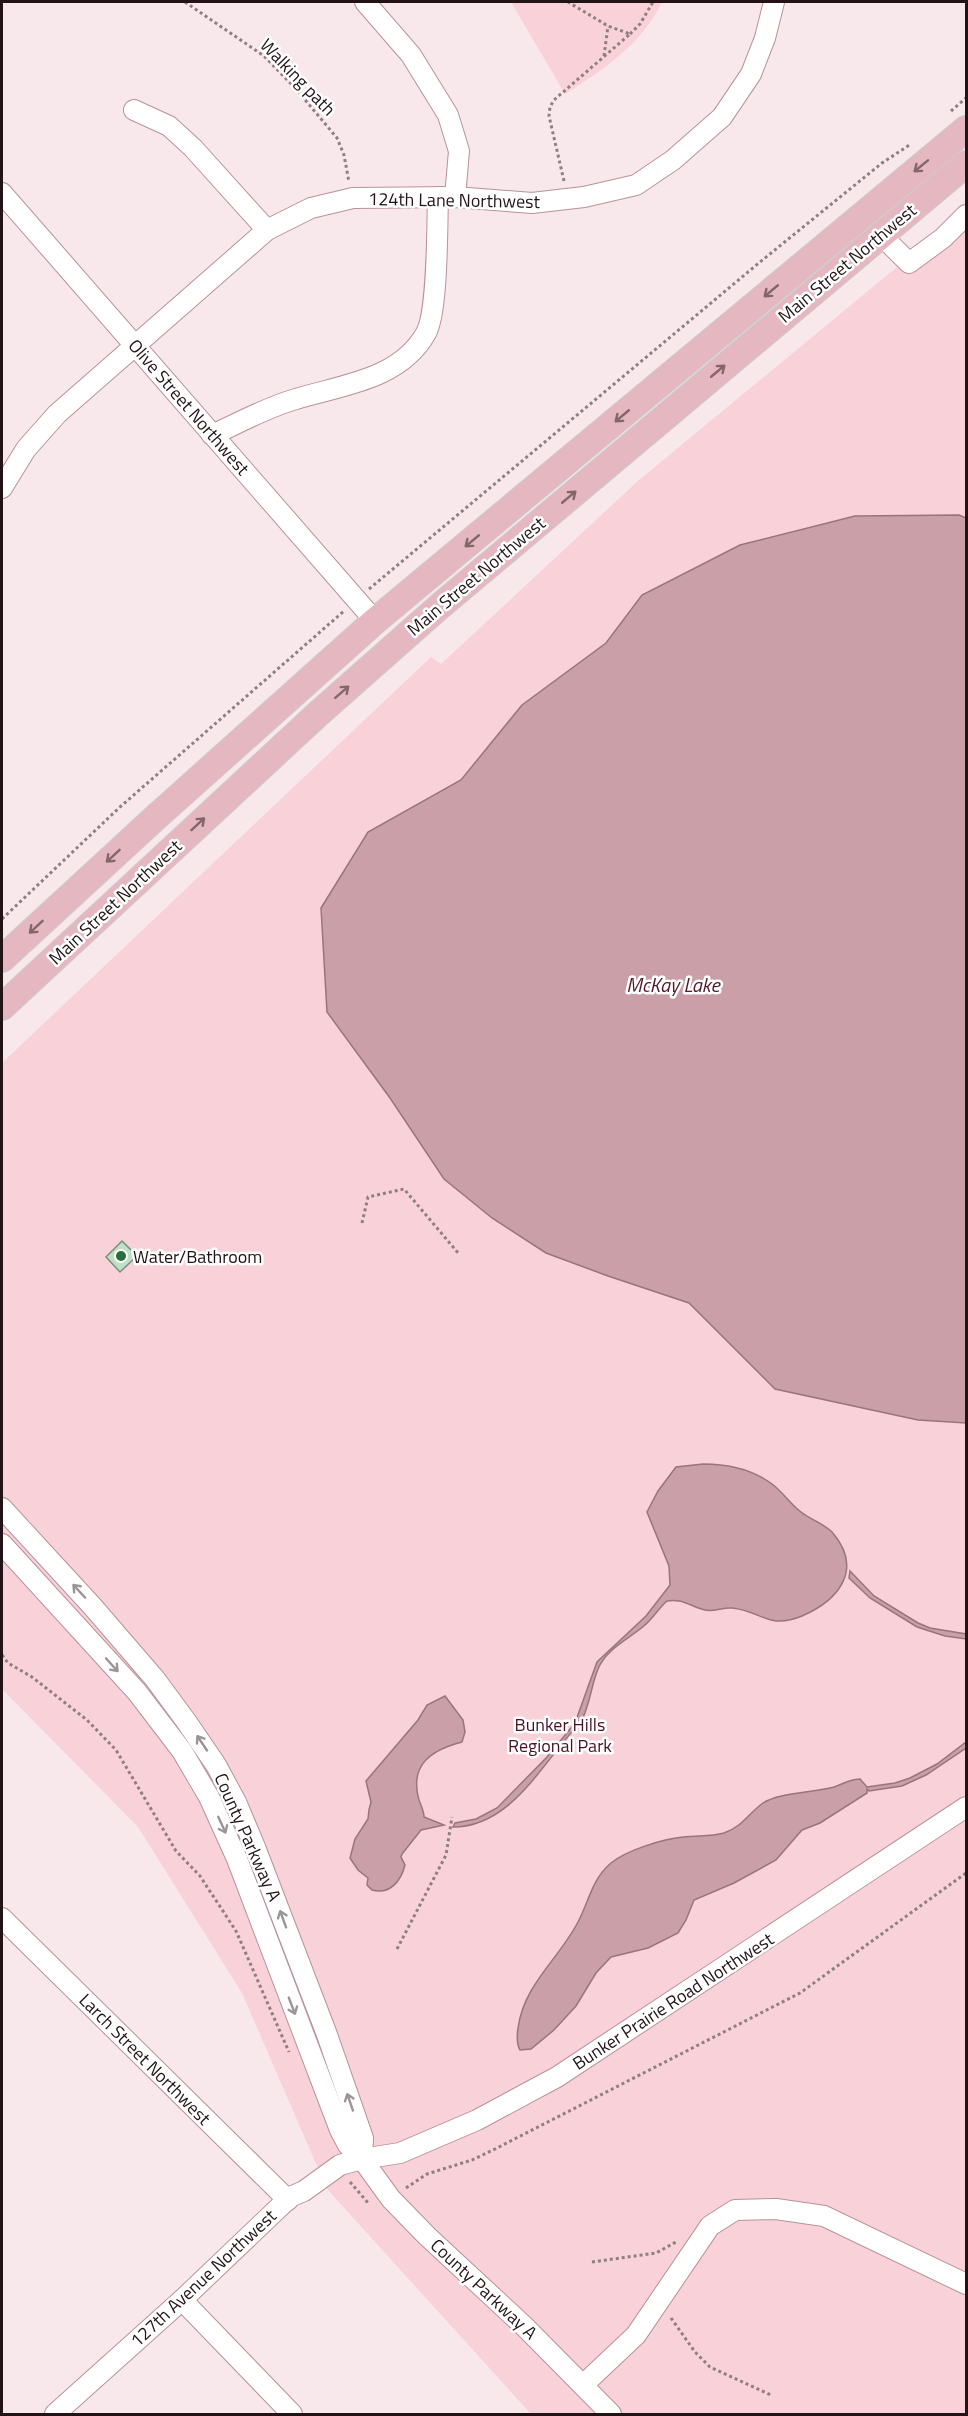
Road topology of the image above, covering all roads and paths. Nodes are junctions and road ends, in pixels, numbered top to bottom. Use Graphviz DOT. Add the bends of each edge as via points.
graph roads {
  1 [pos="184,2"];
  2 [pos="365,2"];
  3 [pos="568,2"];
  4 [pos="653,2"];
  5 [pos="774,2"];
  6 [pos="608,26"];
  7 [pos="630,34"];
  8 [pos="604,56"];
  9 [pos="966,99"];
  10 [pos="134,110"];
  11 [pos="958,120"];
  12 [pos="918,139"];
  13 [pos="966,164"];
  14 [pos="2,193"];
  15 [pos="446,197"];
  16 [pos="353,198"];
  17 [pos="566,199"];
  18 [pos="966,215"];
  19 [pos="267,230"];
  20 [pos="881,235"];
  21 [pos="135,344"];
  22 [pos="212,435"];
  23 [pos="2,488"];
  24 [pos="376,583"];
  25 [pos="344,611"];
  26 [pos="375,621"];
  27 [pos="2,919"];
  28 [pos="2,959"];
  29 [pos="2,1007"];
  30 [pos="362,1223"];
  31 [pos="459,1254"];
  32 [pos="2,1508"];
  33 [pos="2,1544"];
  34 [pos="2,1655"];
  35 [pos="966,1807"];
  36 [pos="452,1817"];
  37 [pos="966,1873"];
  38 [pos="2,1918"];
  39 [pos="397,1949"];
  40 [pos="293,2061"];
  41 [pos="362,2159"];
  42 [pos="402,2191"];
  43 [pos="288,2200"];
  44 [pos="704,2235"];
  45 [pos="592,2262"];
  46 [pos="966,2284"];
  47 [pos="182,2300"];
  48 [pos="659,2304"];
  49 [pos="583,2385"];
  50 [pos="771,2395"];
  51 [pos="55,2415"];
  52 [pos="292,2415"];
  53 [pos="611,2415"];
  1 -- 16 [label="path, Walking path" via="264,56 296,89 337,138"];
  2 -- 15 [label="street" via="411,55 448,115 459,151"];
  3 -- 6 [label="path"];
  4 -- 7 [label="path"];
  5 -- 17 [label="street, 124th Lane Northwest" via="751,74 722,117 673,160 636,185"];
  6 -- 7 [label="path"];
  6 -- 8 [label="path"];
  7 -- 8 [label="path"];
  8 -- 17 [label="path" via="550,107"];
  9 -- 11 [label="path"];
  10 -- 19 [label="street" via="169,126"];
  11 -- 26 [label="main road, Main Street Northwest, one-way"];
  12 -- 24 [label="path" via="882,163 741,277"];
  13 -- 20 [label="main road, Main Street Northwest"];
  14 -- 21 [label="street, Olive Street Northwest"];
  15 -- 16 [label="street, 124th Lane Northwest"];
  15 -- 17 [label="street, 124th Lane Northwest" via="532,203"];
  15 -- 22 [label="street" via="427,332 414,349 393,368 350,385 294,399"];
  16 -- 19 [label="street, 124th Lane Northwest" via="311,208"];
  18 -- 20 [label="street" via="909,263"];
  19 -- 21 [label="street, 124th Lane Northwest"];
  29 -- 20 [label="main road, Main Street Northwest, one-way" via="310,720"];
  21 -- 22 [label="street, Olive Street Northwest"];
  21 -- 23 [label="street, 124th Lane Northwest" via="57,414 26,449"];
  22 -- 26 [label="street, Olive Street Northwest"];
  25 -- 27 [label="path" via="120,807"];
  26 -- 28 [label="main road, Main Street Northwest, one-way"];
  30 -- 31 [label="path" via="368,1197 404,1189"];
  41 -- 32 [label="street, County Parkway A, one-way" via="363,2138 326,2032 236,1802 216,1766 155,1679"];
  33 -- 41 [label="street, County Parkway A, one-way" via="137,1692 191,1766 237,1859 340,2130"];
  34 -- 40 [label="path" via="87,1720 116,1750 176,1851 200,1875 236,1931"];
  35 -- 41 [label="street, Bunker Prairie Road Northwest" via="557,2077 477,2120 400,2153"];
  36 -- 39 [label="path" via="446,1855"];
  37 -- 42 [label="path" via="800,1993 493,2150 427,2174"];
  38 -- 43 [label="street, Larch Street Northwest"];
  41 -- 43 [label="street, 127th Avenue Northwest" via="340,2165"];
  41 -- 49 [label="street, County Parkway A" via="398,2206"];
  43 -- 47 [label="street, 127th Avenue Northwest"];
  44 -- 45 [label="path" via="674,2242 656,2253"];
  44 -- 46 [label="street" via="710,2226 735,2210 776,2209 824,2216"];
  44 -- 48 [label="street"];
  47 -- 51 [label="street, 127th Avenue Northwest"];
  47 -- 52 [label="street"];
  48 -- 49 [label="street" via="636,2335"];
  48 -- 50 [label="path" via="710,2367"];
  49 -- 53 [label="street, County Parkway A"];
}
